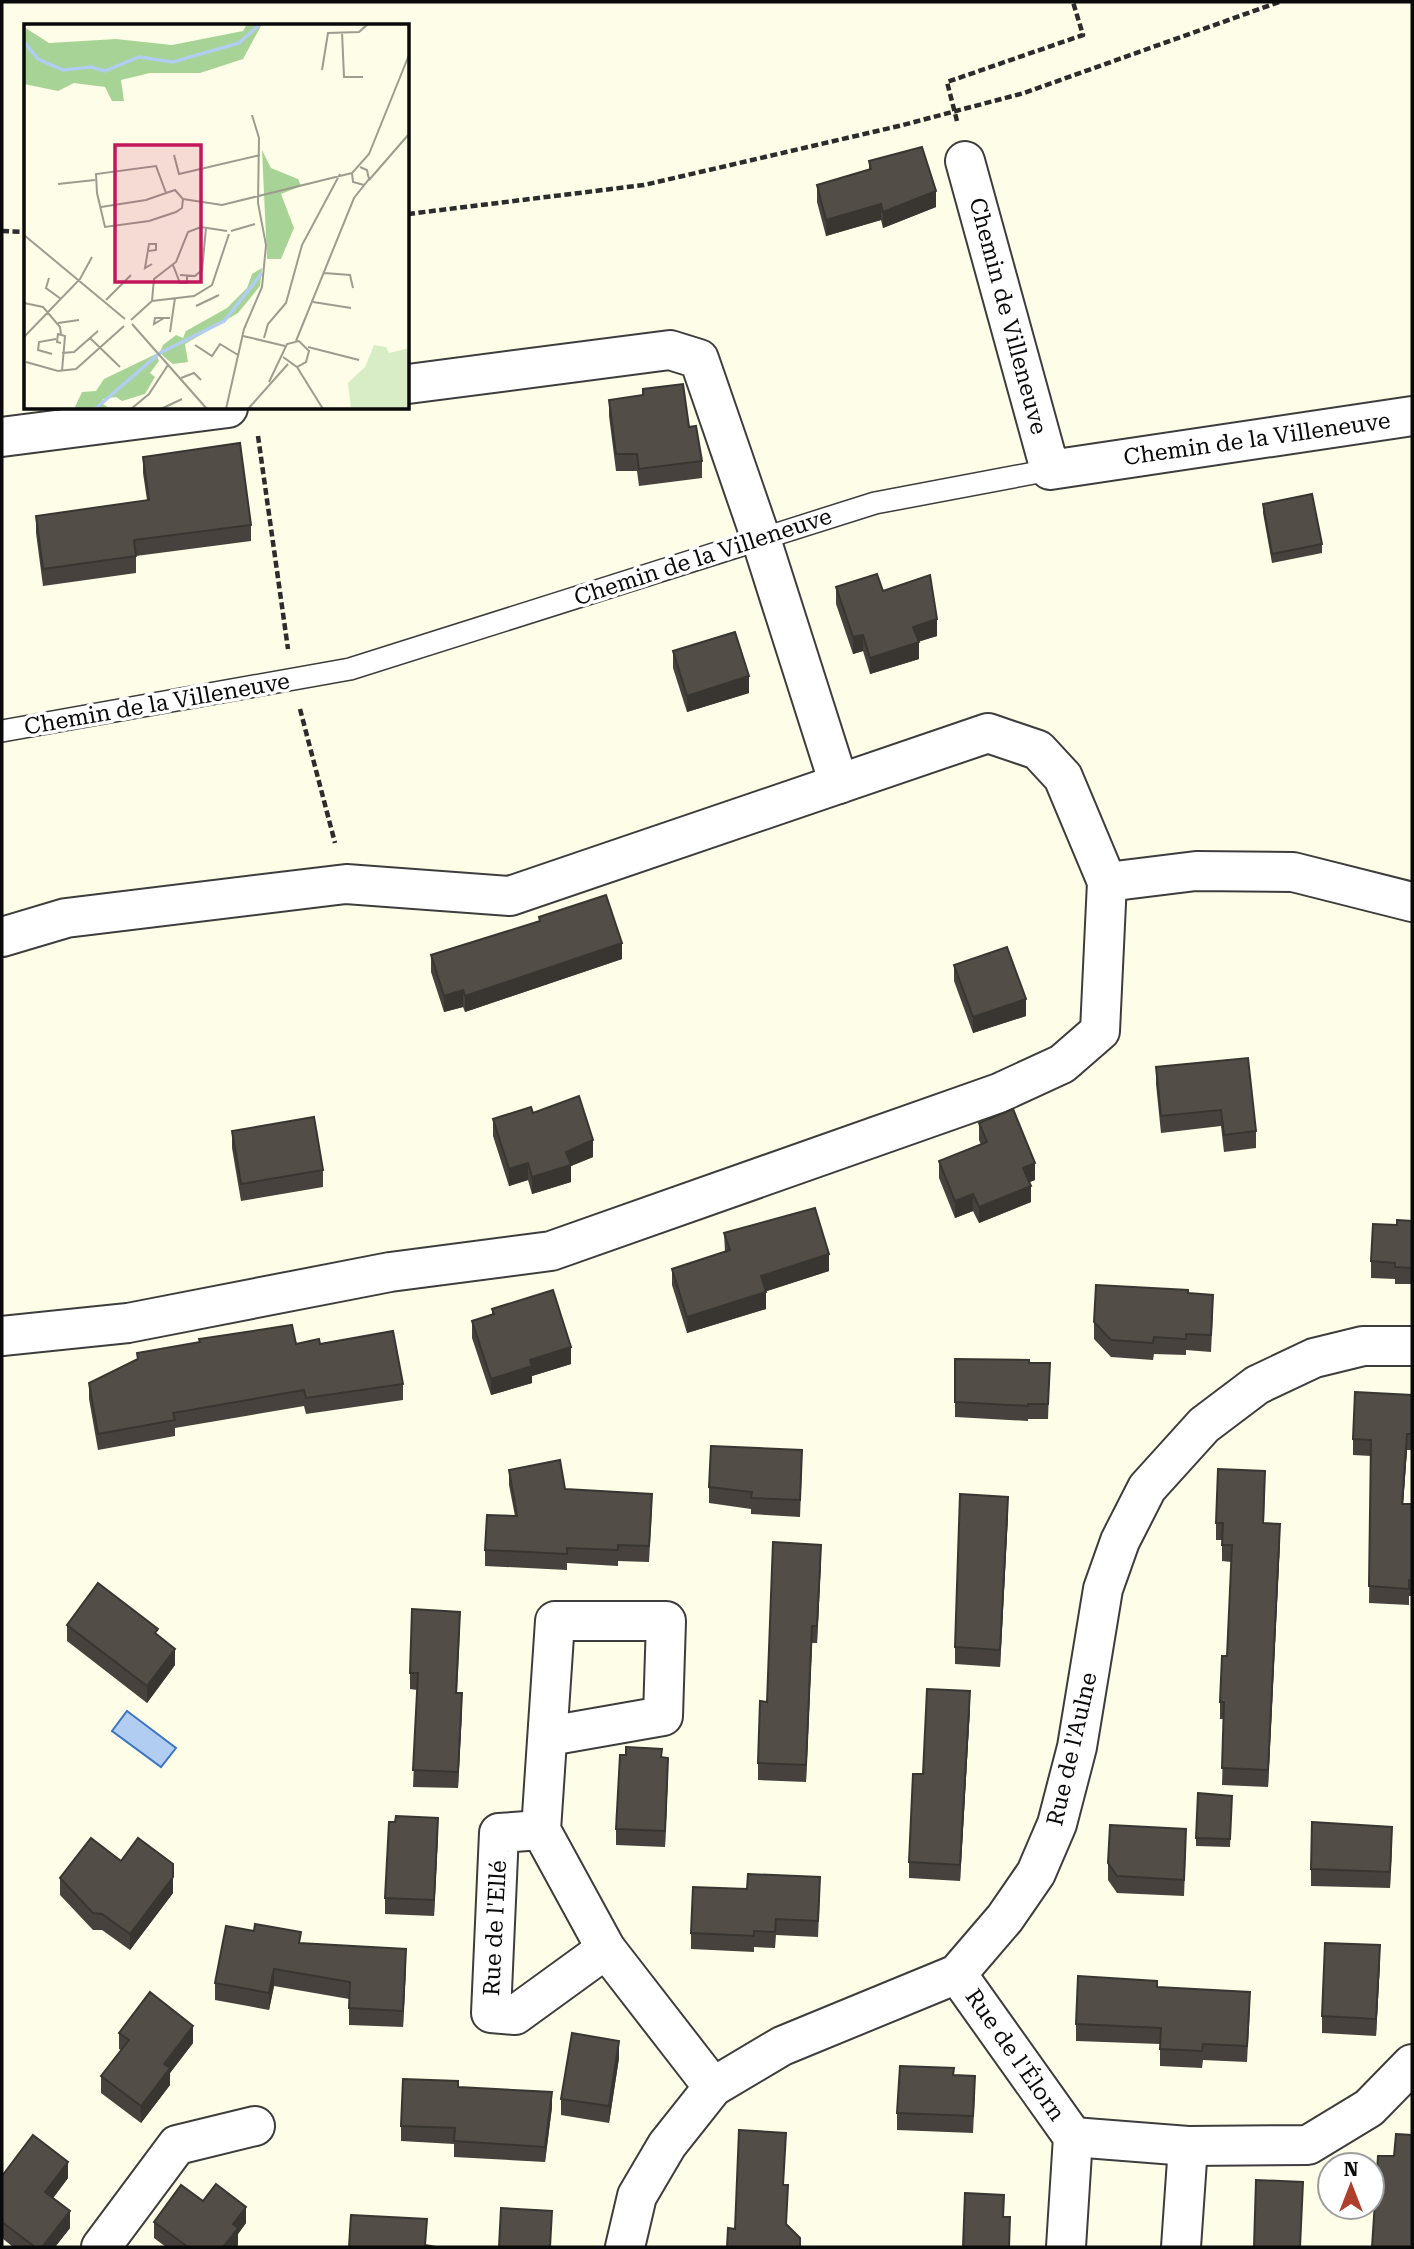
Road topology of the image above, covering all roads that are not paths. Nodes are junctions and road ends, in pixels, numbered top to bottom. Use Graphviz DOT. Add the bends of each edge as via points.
graph roads {
  1 [pos="965,161"];
  2 [pos="410,384"];
  3 [pos="212,410"];
  4 [pos="1412,416"];
  5 [pos="2,437"];
  6 [pos="1050,470"];
  7 [pos="761,539"];
  8 [pos="2,732"];
  9 [pos="839,784"];
  10 [pos="1107,882"];
  11 [pos="1412,901"];
  12 [pos="2,937"];
  13 [pos="2,1336"];
  14 [pos="1412,1346"];
  15 [pos="549,1736"];
  16 [pos="541,1830"];
  17 [pos="606,1949"];
  18 [pos="957,1974"];
  19 [pos="1412,2064"];
  20 [pos="713,2087"];
  21 [pos="255,2126"];
  22 [pos="1073,2137"];
  23 [pos="1188,2146"];
  24 [pos="101,2247"];
  25 [pos="625,2247"];
  26 [pos="1066,2247"];
  27 [pos="1181,2247"];
  1 -- 6 [label="street, Chemin de Villeneuve"];
  2 -- 7 [label="street" via="670,350 699,359"];
  3 -- 5 [label="street"];
  4 -- 6 [label="street, Chemin de la Villeneuve"];
  6 -- 7 [label="lane, Chemin de la Villeneuve" via="875,503"];
  7 -- 8 [label="lane, Chemin de la Villeneuve" via="350,669"];
  7 -- 9 [label="street"];
  9 -- 10 [label="street" via="988,733 1038,750 1063,777"];
  9 -- 12 [label="street" via="510,896 346,884 66,918"];
  10 -- 11 [label="street" via="1196,871 1293,872"];
  10 -- 13 [label="street" via="1100,1031 1062,1064 999,1093 551,1251 390,1272 128,1323"];
  14 -- 18 [label="street, Rue de l'Aulne" via="1363,1346 1314,1357 1257,1385 1204,1425 1147,1488 1119,1541 1103,1590 1077,1747 1057,1824 1036,1873"];
  15 -- 16 [label="street"];
  16 -- 17 [label="street"];
  16 -- 17 [label="street, Rue de l'Ellé" via="499,1833 491,2013 515,2015"];
  17 -- 20 [label="street"];
  18 -- 20 [label="street, Rue de l'Aulne" via="782,2046"];
  18 -- 22 [label="street, Rue de l'Élorn"];
  19 -- 23 [label="street, Rue de l'Élorn" via="1369,2108 1308,2145"];
  20 -- 25 [label="street, Rue de l'Aulne" via="667,2145 637,2196"];
  21 -- 24 [label="street" via="177,2146"];
  22 -- 23 [label="street, Rue de l'Élorn"];
  22 -- 26 [label="street, Rue de l'Élorn"];
  23 -- 27 [label="street"];
}
